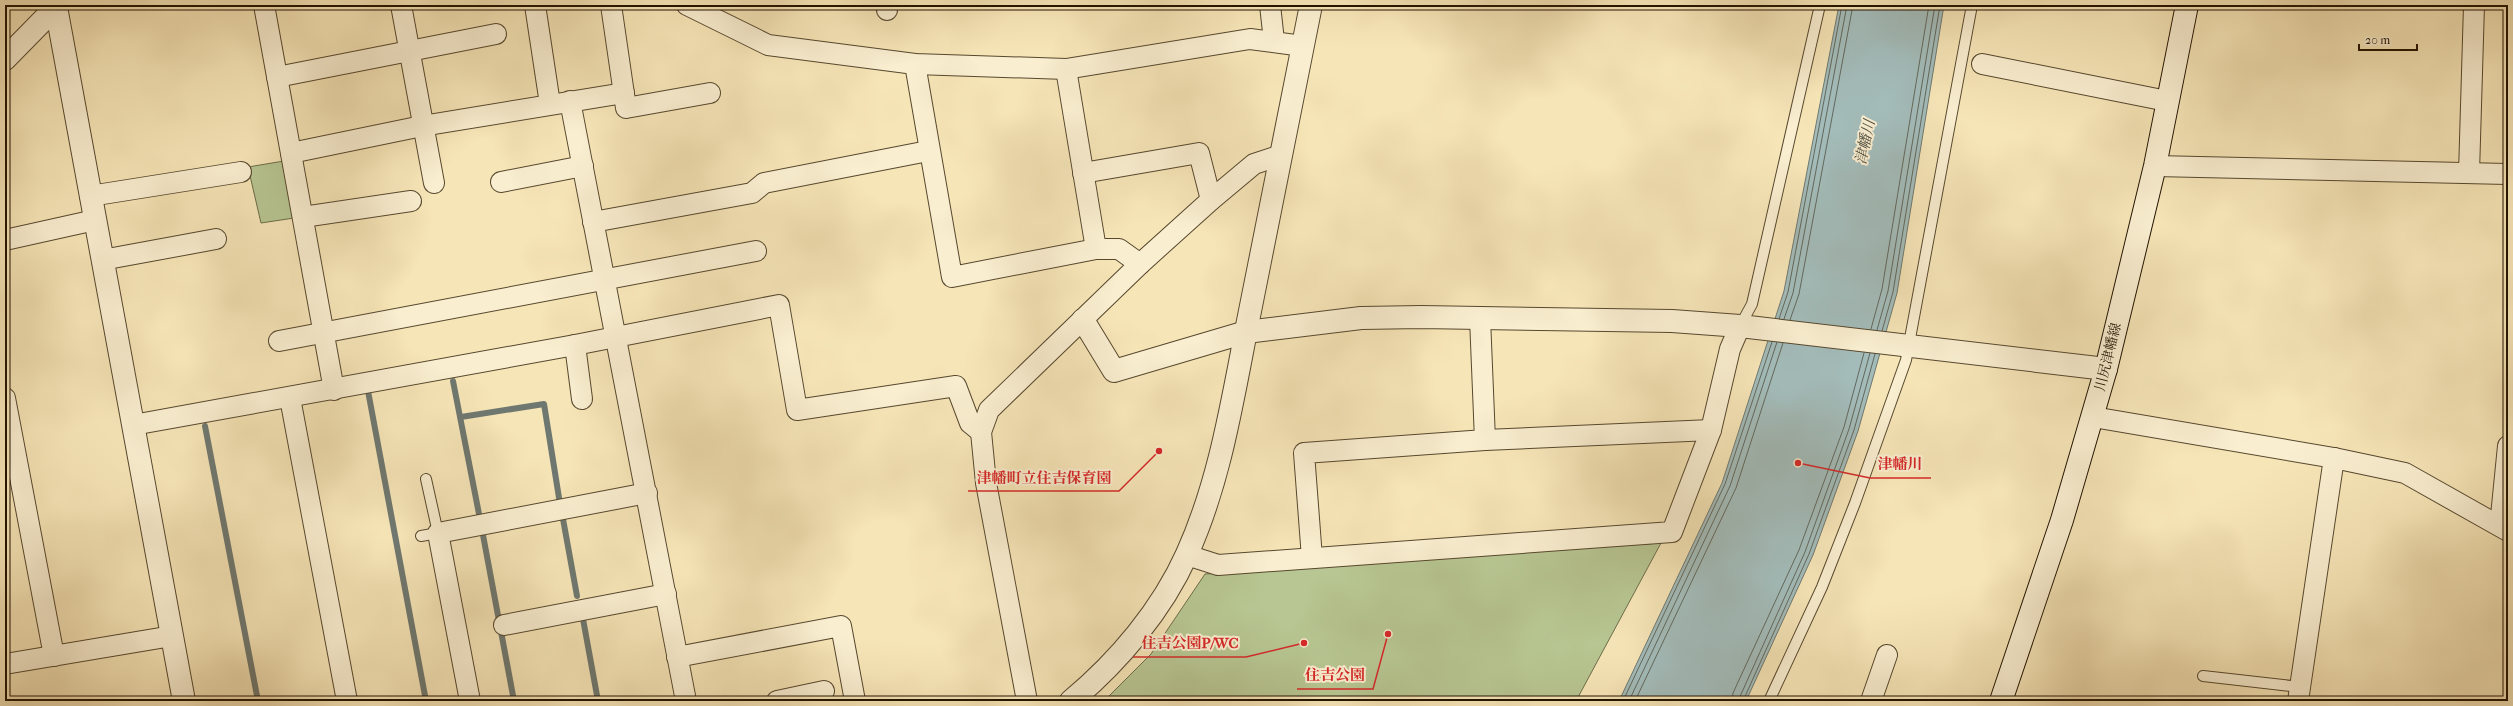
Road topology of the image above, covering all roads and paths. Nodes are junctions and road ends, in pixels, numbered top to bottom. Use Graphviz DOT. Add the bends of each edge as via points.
graph roads {
  1 [pos="264,5"];
  2 [pos="401,5"];
  3 [pos="535,5"];
  4 [pos="611,5"];
  5 [pos="687,5"];
  6 [pos="1270,5"];
  7 [pos="1311,5"];
  8 [pos="1820,5"];
  9 [pos="1972,5"];
  10 [pos="2187,5"];
  11 [pos="2474,5"];
  12 [pos="57,6"];
  13 [pos="496,34"];
  14 [pos="1274,41"];
  15 [pos="1303,46"];
  16 [pos="411,52"];
  17 [pos="5,59"];
  18 [pos="915,64"];
  19 [pos="1982,64"];
  20 [pos="1066,69"];
  21 [pos="277,77"];
  22 [pos="624,93"];
  23 [pos="710,93"];
  24 [pos="570,101"];
  25 [pos="2168,101"];
  26 [pos="550,104"];
  27 [pos="422,126"];
  28 [pos="928,151"];
  29 [pos="291,153"];
  30 [pos="1281,155"];
  31 [pos="583,166"];
  32 [pos="2154,166"];
  33 [pos="241,172"];
  34 [pos="1083,173"];
  35 [pos="2469,174"];
  36 [pos="2508,174"];
  37 [pos="501,182"];
  38 [pos="434,183"];
  39 [pos="90,196"];
  40 [pos="1211,200"];
  41 [pos="411,201"];
  42 [pos="303,217"];
  43 [pos="95,220"];
  44 [pos="593,222"];
  45 [pos="216,239"];
  46 [pos="5,240"];
  47 [pos="1096,249"];
  48 [pos="756,251"];
  49 [pos="102,260"];
  50 [pos="1140,264"];
  51 [pos="604,278"];
  52 [pos="1480,318"];
  53 [pos="1083,320"];
  54 [pos="1746,327"];
  55 [pos="324,332"];
  56 [pos="1246,332"];
  57 [pos="615,338"];
  58 [pos="279,341"];
  59 [pos="575,345"];
  60 [pos="1905,345"];
  61 [pos="2106,369"];
  62 [pos="334,390"];
  63 [pos="5,398"];
  64 [pos="290,398"];
  65 [pos="582,399"];
  66 [pos="2093,417"];
  67 [pos="133,425"];
  68 [pos="1711,430"];
  69 [pos="982,432"];
  70 [pos="1485,440"];
  71 [pos="2508,446"];
  72 [pos="2334,458"];
  73 [pos="426,479"];
  74 [pos="646,494"];
  75 [pos="2504,528"];
  76 [pos="430,534"];
  77 [pos="1187,555"];
  78 [pos="1312,558"];
  79 [pos="666,594"];
  80 [pos="504,625"];
  81 [pos="172,636"];
  82 [pos="1887,655"];
  83 [pos="54,656"];
  84 [pos="677,657"];
  85 [pos="5,664"];
  86 [pos="2203,676"];
  87 [pos="824,691"];
  88 [pos="2299,694"];
  89 [pos="184,701"];
  90 [pos="347,701"];
  91 [pos="470,701"];
  92 [pos="686,701"];
  93 [pos="776,701"];
  94 [pos="855,701"];
  95 [pos="1028,701"];
  96 [pos="1071,701"];
  97 [pos="1769,701"];
  98 [pos="1872,701"];
  99 [pos="2001,701"];
  1 -- 21 [label="street"];
  2 -- 16 [label="street"];
  3 -- 26 [label="street"];
  4 -- 22 [label="street"];
  5 -- 18 [label="street" via="768,45"];
  6 -- 14 [label="street"];
  7 -- 15 [label="street"];
  8 -- 54 [label="lane"];
  9 -- 60 [label="lane"];
  10 -- 25 [label="street, 川尻津幡線"];
  11 -- 35 [label="street"];
  12 -- 17 [label="street"];
  12 -- 39 [label="street"];
  13 -- 16 [label="street"];
  14 -- 15 [label="street"];
  14 -- 20 [label="street" via="1250,39"];
  15 -- 30 [label="street"];
  16 -- 21 [label="street"];
  16 -- 27 [label="street"];
  18 -- 20 [label="street"];
  18 -- 28 [label="street"];
  19 -- 25 [label="street"];
  20 -- 34 [label="street"];
  21 -- 29 [label="street"];
  22 -- 23 [label="street" via="626,108 689,105"];
  22 -- 24 [label="street"];
  24 -- 26 [label="street"];
  24 -- 31 [label="street"];
  25 -- 32 [label="street, 川尻津幡線"];
  26 -- 27 [label="street"];
  27 -- 29 [label="street"];
  27 -- 38 [label="street"];
  28 -- 44 [label="street" via="764,183 752,193"];
  28 -- 47 [label="street" via="952,277"];
  29 -- 42 [label="street"];
  30 -- 40 [label="street" via="1254,164"];
  30 -- 56 [label="street"];
  31 -- 37 [label="street"];
  31 -- 44 [label="street"];
  32 -- 35 [label="street"];
  32 -- 61 [label="street, 川尻津幡線"];
  33 -- 39 [label="street"];
  34 -- 40 [label="street" via="1199,153"];
  34 -- 47 [label="street"];
  35 -- 36 [label="street"];
  39 -- 43 [label="street"];
  40 -- 50 [label="street"];
  41 -- 42 [label="street"];
  42 -- 55 [label="street"];
  43 -- 46 [label="street"];
  43 -- 49 [label="street"];
  44 -- 51 [label="street"];
  45 -- 49 [label="street"];
  47 -- 50 [label="street" via="1119,249"];
  48 -- 51 [label="street"];
  49 -- 67 [label="street"];
  50 -- 53 [label="street"];
  51 -- 55 [label="street"];
  51 -- 57 [label="street"];
  52 -- 54 [label="street" via="1672,321"];
  52 -- 56 [label="street" via="1362,318"];
  52 -- 70 [label="street"];
  53 -- 56 [label="street" via="1114,370"];
  53 -- 69 [label="street" via="989,410"];
  54 -- 60 [label="street"];
  54 -- 68 [label="street" via="1730,350"];
  55 -- 58 [label="street"];
  55 -- 62 [label="street"];
  56 -- 77 [label="street" via="1218,464 1205,510"];
  57 -- 59 [label="street"];
  57 -- 69 [label="street" via="779,305 797,410 956,386 970,422"];
  57 -- 74 [label="street"];
  59 -- 62 [label="street"];
  59 -- 65 [label="street"];
  60 -- 61 [label="street"];
  60 -- 97 [label="lane" via="1906,360 1855,503 1822,587"];
  61 -- 66 [label="street, 川尻津幡線"];
  62 -- 64 [label="street"];
  63 -- 83 [label="street"];
  64 -- 67 [label="street"];
  64 -- 90 [label="street"];
  66 -- 72 [label="street"];
  66 -- 99 [label="street, 川尻津幡線" via="2062,520"];
  67 -- 81 [label="street"];
  68 -- 70 [label="street"];
  68 -- 78 [label="street" via="1672,532"];
  69 -- 95 [label="street" via="986,483"];
  70 -- 78 [label="street" via="1304,453"];
  71 -- 75 [label="street"];
  72 -- 75 [label="street" via="2405,473"];
  72 -- 88 [label="street"];
  73 -- 76 [label="lane"];
  74 -- 76 [label="street"];
  74 -- 79 [label="street"];
  76 -- 91 [label="street"];
  77 -- 78 [label="street" via="1218,565"];
  77 -- 96 [label="street" via="1159,603 1126,647"];
  79 -- 80 [label="street"];
  79 -- 84 [label="street"];
  81 -- 83 [label="street"];
  81 -- 89 [label="street"];
  82 -- 98 [label="street"];
  83 -- 85 [label="street"];
  84 -- 92 [label="street"];
  84 -- 94 [label="street" via="841,626"];
  86 -- 88 [label="lane"];
  87 -- 93 [label="street"];
}
